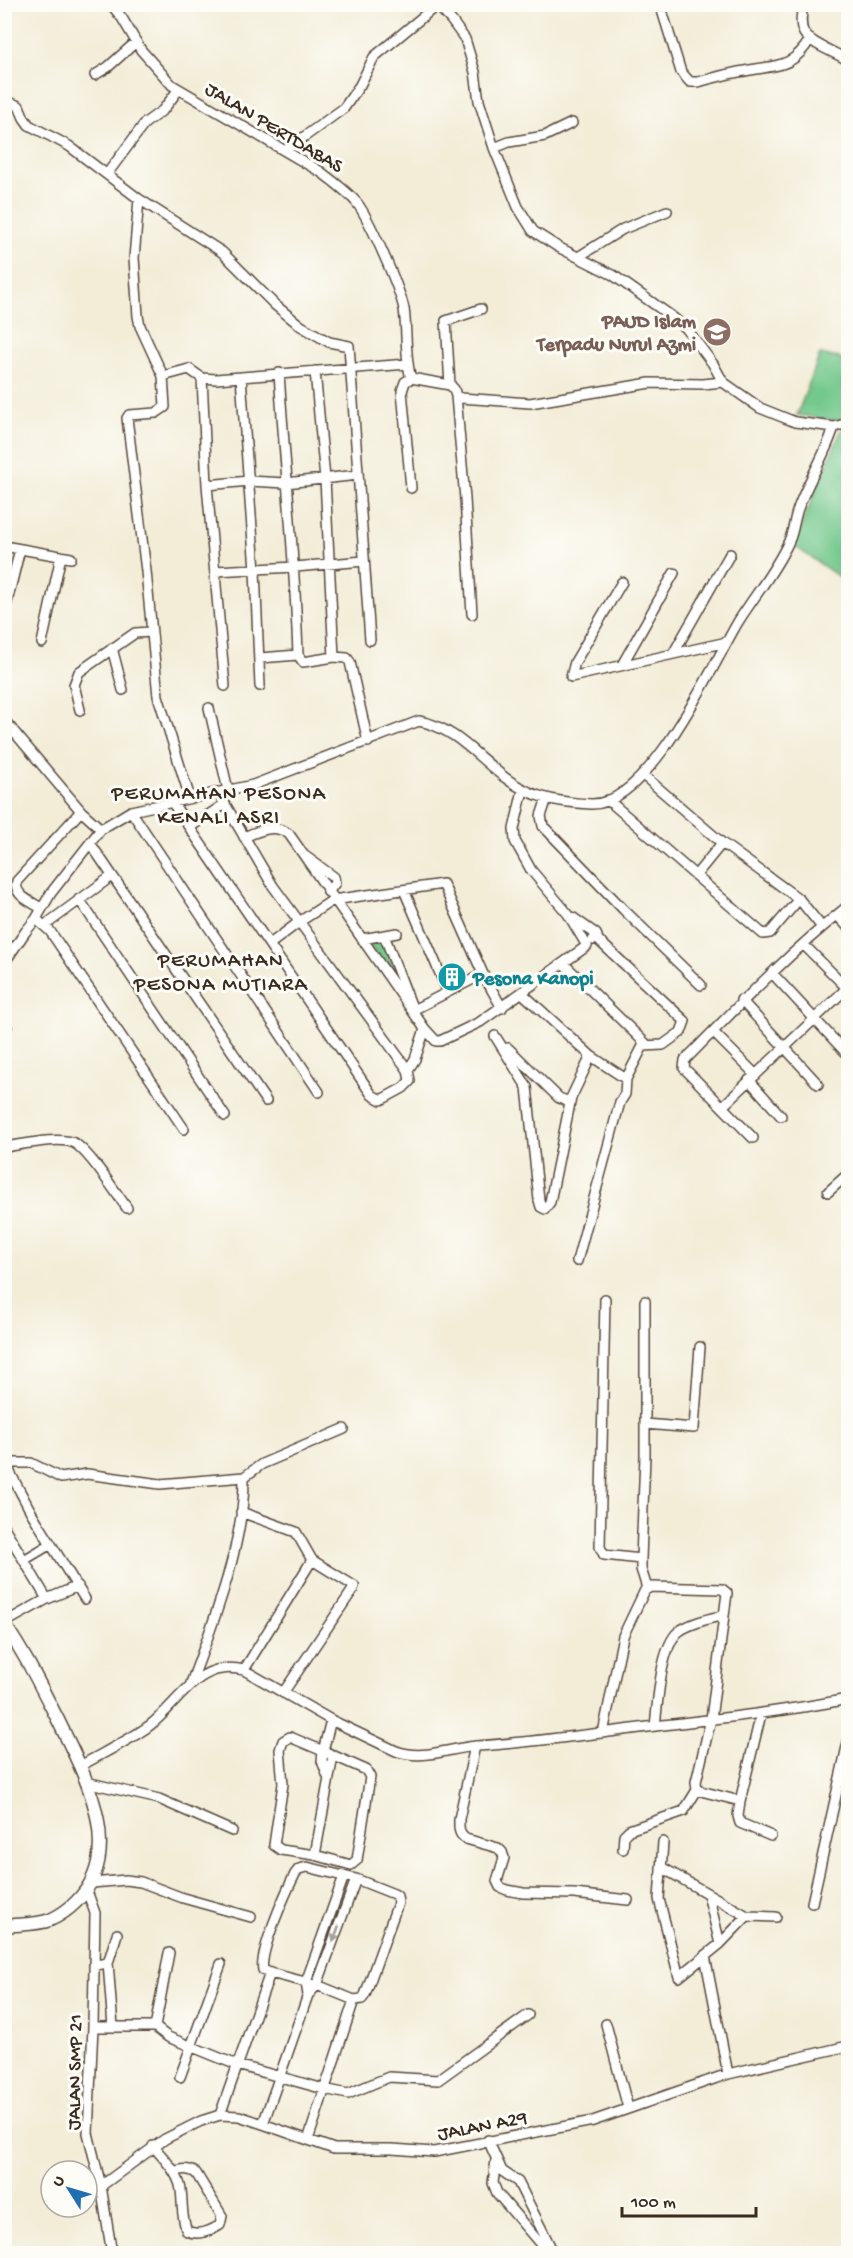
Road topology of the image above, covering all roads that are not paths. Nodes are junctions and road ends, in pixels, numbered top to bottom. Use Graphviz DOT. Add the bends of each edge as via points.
graph roads {
  1 [pos="111,4"];
  2 [pos="660,4"];
  3 [pos="803,4"];
  4 [pos="436,5"];
  5 [pos="810,39"];
  6 [pos="136,42"];
  7 [pos="849,60"];
  8 [pos="95,75"];
  9 [pos="179,89"];
  10 [pos="4,100"];
  11 [pos="572,123"];
  12 [pos="494,148"];
  13 [pos="286,150"];
  14 [pos="107,174"];
  15 [pos="139,199"];
  16 [pos="667,211"];
  17 [pos="578,257"];
  18 [pos="480,309"];
  19 [pos="408,364"];
  20 [pos="350,369"];
  21 [pos="315,371"];
  22 [pos="279,372"];
  23 [pos="163,376"];
  24 [pos="241,377"];
  25 [pos="202,378"];
  26 [pos="411,378"];
  27 [pos="723,382"];
  28 [pos="450,385"];
  29 [pos="456,396"];
  30 [pos="849,423"];
  31 [pos="834,428"];
  32 [pos="358,475"];
  33 [pos="325,479"];
  34 [pos="249,481"];
  35 [pos="286,483"];
  36 [pos="207,485"];
  37 [pos="411,488"];
  38 [pos="4,546"];
  39 [pos="20,549"];
  40 [pos="730,554"];
  41 [pos="364,561"];
  42 [pos="331,563"];
  43 [pos="295,567"];
  44 [pos="255,570"];
  45 [pos="215,571"];
  46 [pos="674,573"];
  47 [pos="622,582"];
  48 [pos="4,614"];
  49 [pos="472,614"];
  50 [pos="151,632"];
  51 [pos="370,640"];
  52 [pos="727,642"];
  53 [pos="42,643"];
  54 [pos="112,648"];
  55 [pos="673,654"];
  56 [pos="298,655"];
  57 [pos="334,657"];
  58 [pos="260,658"];
  59 [pos="622,665"];
  60 [pos="225,686"];
  61 [pos="260,687"];
  62 [pos="123,690"];
  63 [pos="209,708"];
  64 [pos="80,710"];
  65 [pos="5,722"];
  66 [pos="368,742"];
  67 [pos="643,775"];
  68 [pos="524,789"];
  69 [pos="228,790"];
  70 [pos="218,792"];
  71 [pos="190,798"];
  72 [pos="547,798"];
  73 [pos="608,800"];
  74 [pos="172,802"];
  75 [pos="225,804"];
  76 [pos="81,811"];
  77 [pos="131,811"];
  78 [pos="190,827"];
  79 [pos="101,829"];
  80 [pos="244,837"];
  81 [pos="90,843"];
  82 [pos="722,843"];
  83 [pos="696,875"];
  84 [pos="112,876"];
  85 [pos="404,890"];
  86 [pos="331,896"];
  87 [pos="79,899"];
  88 [pos="799,899"];
  89 [pos="849,906"];
  90 [pos="41,908"];
  91 [pos="568,914"];
  92 [pos="837,915"];
  93 [pos="40,922"];
  94 [pos="299,922"];
  95 [pos="821,926"];
  96 [pos="849,927"];
  97 [pos="397,933"];
  98 [pos="384,935"];
  99 [pos="596,938"];
  100 [pos="362,939"];
  101 [pos="270,944"];
  102 [pos="804,945"];
  103 [pos="587,946"];
  104 [pos="4,963"];
  105 [pos="563,963"];
  106 [pos="772,973"];
  107 [pos="483,974"];
  108 [pos="702,985"];
  109 [pos="848,988"];
  110 [pos="448,992"];
  111 [pos="522,993"];
  112 [pos="741,1000"];
  113 [pos="502,1008"];
  114 [pos="413,1010"];
  115 [pos="815,1018"];
  116 [pos="480,1022"];
  117 [pos="425,1029"];
  118 [pos="712,1032"];
  119 [pos="495,1036"];
  120 [pos="646,1044"];
  121 [pos="785,1047"];
  122 [pos="848,1055"];
  123 [pos="591,1056"];
  124 [pos="408,1070"];
  125 [pos="626,1078"];
  126 [pos="752,1078"];
  127 [pos="818,1084"];
  128 [pos="319,1092"];
  129 [pos="571,1098"];
  130 [pos="266,1101"];
  131 [pos="723,1106"];
  132 [pos="225,1116"];
  133 [pos="781,1116"];
  134 [pos="184,1130"];
  135 [pos="753,1138"];
  136 [pos="4,1147"];
  137 [pos="849,1174"];
  138 [pos="828,1192"];
  139 [pos="127,1208"];
  140 [pos="577,1261"];
  141 [pos="605,1299"];
  142 [pos="645,1301"];
  143 [pos="700,1347"];
  144 [pos="645,1424"];
  145 [pos="344,1429"];
  146 [pos="5,1462"];
  147 [pos="243,1478"];
  148 [pos="241,1512"];
  149 [pos="4,1527"];
  150 [pos="51,1544"];
  151 [pos="641,1559"];
  152 [pos="24,1560"];
  153 [pos="312,1560"];
  154 [pos="78,1586"];
  155 [pos="647,1588"];
  156 [pos="47,1599"];
  157 [pos="85,1599"];
  158 [pos="724,1616"];
  159 [pos="4,1623"];
  160 [pos="244,1670"];
  161 [pos="191,1683"];
  162 [pos="283,1694"];
  163 [pos="849,1699"];
  164 [pos="761,1714"];
  165 [pos="711,1719"];
  166 [pos="331,1720"];
  167 [pos="655,1726"];
  168 [pos="603,1733"];
  169 [pos="849,1742"];
  170 [pos="475,1746"];
  171 [pos="323,1751"];
  172 [pos="333,1756"];
  173 [pos="80,1766"];
  174 [pos="328,1779"];
  175 [pos="86,1782"];
  176 [pos="697,1790"];
  177 [pos="740,1801"];
  178 [pos="232,1831"];
  179 [pos="771,1836"];
  180 [pos="663,1842"];
  181 [pos="623,1849"];
  182 [pos="315,1855"];
  183 [pos="661,1867"];
  184 [pos="344,1876"];
  185 [pos="356,1879"];
  186 [pos="89,1887"];
  187 [pos="708,1894"];
  188 [pos="628,1900"];
  189 [pos="812,1903"];
  190 [pos="747,1916"];
  191 [pos="250,1917"];
  192 [pos="776,1917"];
  193 [pos="4,1926"];
  194 [pos="117,1934"];
  195 [pos="720,1944"];
  196 [pos="170,1953"];
  197 [pos="705,1956"];
  198 [pos="108,1964"];
  199 [pos="221,1964"];
  200 [pos="94,1965"];
  201 [pos="270,1973"];
  202 [pos="306,1982"];
  203 [pos="317,1985"];
  204 [pos="308,1995"];
  205 [pos="354,2000"];
  206 [pos="528,2015"];
  207 [pos="606,2024"];
  208 [pos="93,2027"];
  209 [pos="113,2027"];
  210 [pos="155,2027"];
  211 [pos="191,2045"];
  212 [pos="849,2046"];
  213 [pos="237,2065"];
  214 [pos="728,2074"];
  215 [pos="281,2076"];
  216 [pos="180,2077"];
  217 [pos="324,2089"];
  218 [pos="628,2108"];
  219 [pos="220,2115"];
  220 [pos="263,2124"];
  221 [pos="308,2140"];
  222 [pos="488,2140"];
  223 [pos="153,2146"];
  224 [pos="496,2160"];
  225 [pos="174,2172"];
  226 [pos="101,2186"];
  227 [pos="112,2253"];
  228 [pos="552,2253"];
  1 -- 6 [label="street, JALAN PERTDABAS"];
  2 -- 5 [label="street" via="681,72 690,82 790,62"];
  3 -- 5 [label="street" via="801,22"];
  4 -- 12 [label="street" via="465,39"];
  4 -- 13 [label="street" via="374,57 344,108"];
  5 -- 7 [label="street"];
  6 -- 8 [label="street"];
  6 -- 9 [label="street, JALAN PERTDABAS"];
  9 -- 13 [label="street, JALAN PERTDABAS"];
  9 -- 14 [label="street" via="163,110 150,117"];
  10 -- 14 [label="street" via="19,106 29,125 69,146"];
  11 -- 12 [label="street" via="544,136"];
  12 -- 17 [label="street" via="530,227"];
  13 -- 19 [label="street, JALAN PERTDABAS" via="344,189 358,204 401,297"];
  14 -- 15 [label="street"];
  15 -- 20 [label="street" via="222,252 301,326 328,342 348,344"];
  15 -- 23 [label="street" via="134,258 138,316"];
  16 -- 17 [label="street" via="623,229"];
  17 -- 27 [label="street" via="613,275 686,328"];
  18 -- 28 [label="street" via="446,321"];
  19 -- 20 [label="street"];
  19 -- 26 [label="street, JALAN PERTDABAS"];
  20 -- 21 [label="street"];
  20 -- 32 [label="street"];
  21 -- 22 [label="street"];
  21 -- 33 [label="street"];
  22 -- 24 [label="street"];
  22 -- 35 [label="street"];
  23 -- 25 [label="street" via="189,369"];
  23 -- 50 [label="street" via="165,407 156,413 129,415 126,420"];
  24 -- 25 [label="street"];
  24 -- 34 [label="street"];
  25 -- 36 [label="street"];
  26 -- 28 [label="street"];
  26 -- 37 [label="street" via="402,391"];
  27 -- 29 [label="street" via="650,383 530,403"];
  27 -- 31 [label="street" via="775,415"];
  28 -- 29 [label="street"];
  29 -- 49 [label="street"];
  30 -- 31 [label="street"];
  31 -- 52 [label="street" via="799,507 790,540"];
  32 -- 33 [label="street"];
  32 -- 41 [label="street"];
  33 -- 35 [label="street"];
  33 -- 42 [label="street"];
  34 -- 35 [label="street"];
  34 -- 36 [label="street"];
  34 -- 44 [label="street"];
  35 -- 43 [label="street"];
  36 -- 45 [label="street"];
  38 -- 39 [label="street"];
  39 -- 48 [label="street"];
  39 -- 53 [label="street" via="66,557"];
  40 -- 55 [label="street"];
  41 -- 42 [label="street"];
  41 -- 51 [label="street"];
  42 -- 43 [label="street"];
  42 -- 57 [label="street"];
  43 -- 44 [label="street"];
  43 -- 56 [label="street"];
  44 -- 45 [label="street"];
  44 -- 58 [label="street"];
  45 -- 60 [label="street"];
  46 -- 59 [label="street"];
  47 -- 59 [label="street" via="575,662 571,677"];
  50 -- 54 [label="street" via="135,633"];
  50 -- 71 [label="street" via="158,696"];
  52 -- 55 [label="street"];
  52 -- 67 [label="street" via="667,747"];
  54 -- 62 [label="street"];
  54 -- 64 [label="street" via="79,672 74,685"];
  55 -- 59 [label="street"];
  56 -- 57 [label="street" via="303,662"];
  56 -- 58 [label="street"];
  57 -- 66 [label="street" via="350,662"];
  58 -- 61 [label="street"];
  63 -- 69 [label="street"];
  65 -- 76 [label="street"];
  66 -- 68 [label="street" via="419,721 428,723 461,741"];
  66 -- 69 [label="street" via="253,785"];
  67 -- 73 [label="street"];
  67 -- 82 [label="street"];
  68 -- 72 [label="street"];
  68 -- 91 [label="street" via="514,841 531,870"];
  69 -- 70 [label="street"];
  70 -- 71 [label="street"];
  70 -- 75 [label="street"];
  71 -- 74 [label="street"];
  72 -- 73 [label="street" via="593,804"];
  72 -- 108 [label="street" via="541,816 543,826"];
  73 -- 83 [label="street"];
  74 -- 77 [label="street"];
  74 -- 78 [label="street"];
  75 -- 78 [label="street"];
  75 -- 80 [label="street"];
  76 -- 79 [label="street"];
  76 -- 90 [label="street" via="17,881 17,892"];
  77 -- 79 [label="street"];
  77 -- 128 [label="street"];
  78 -- 101 [label="street"];
  79 -- 81 [label="street"];
  80 -- 86 [label="street" via="267,828 282,829 303,855 334,877"];
  80 -- 94 [label="street"];
  81 -- 84 [label="street"];
  81 -- 90 [label="street"];
  82 -- 83 [label="street"];
  82 -- 88 [label="street"];
  83 -- 88 [label="street" via="763,934 770,933"];
  84 -- 87 [label="street"];
  84 -- 130 [label="street"];
  85 -- 86 [label="street"];
  85 -- 107 [label="street" via="445,885"];
  85 -- 110 [label="street"];
  86 -- 94 [label="street"];
  86 -- 100 [label="street"];
  87 -- 93 [label="street"];
  87 -- 132 [label="street"];
  88 -- 95 [label="street"];
  89 -- 92 [label="street"];
  90 -- 93 [label="street"];
  91 -- 99 [label="street" via="596,934"];
  91 -- 103 [label="street"];
  92 -- 95 [label="street"];
  92 -- 96 [label="street"];
  93 -- 104 [label="street" via="26,931"];
  93 -- 134 [label="street"];
  94 -- 101 [label="street"];
  94 -- 124 [label="street"];
  95 -- 102 [label="street"];
  97 -- 98 [label="street"];
  98 -- 100 [label="street"];
  98 -- 114 [label="street"];
  99 -- 103 [label="street"];
  99 -- 120 [label="street" via="685,1021 681,1032 663,1045"];
  100 -- 114 [label="street"];
  101 -- 124 [label="street" via="376,1099 408,1085"];
  102 -- 106 [label="street"];
  102 -- 109 [label="street"];
  103 -- 105 [label="street"];
  105 -- 111 [label="street"];
  105 -- 120 [label="street"];
  106 -- 112 [label="street"];
  106 -- 115 [label="street"];
  107 -- 110 [label="street"];
  107 -- 113 [label="street"];
  109 -- 115 [label="street"];
  110 -- 114 [label="street"];
  111 -- 113 [label="street"];
  111 -- 123 [label="street"];
  112 -- 118 [label="street"];
  112 -- 121 [label="street"];
  113 -- 116 [label="street"];
  114 -- 117 [label="street"];
  115 -- 121 [label="street"];
  115 -- 122 [label="street"];
  116 -- 117 [label="street" via="440,1041"];
  116 -- 119 [label="street"];
  117 -- 124 [label="street"];
  118 -- 126 [label="street"];
  118 -- 131 [label="street" via="686,1060 684,1068"];
  119 -- 129 [label="street" via="559,1098"];
  119 -- 129 [label="street" via="527,1087 540,1207 545,1209 550,1202"];
  120 -- 125 [label="street"];
  121 -- 126 [label="street"];
  121 -- 127 [label="street"];
  123 -- 125 [label="street"];
  123 -- 129 [label="street"];
  125 -- 140 [label="street" via="625,1094"];
  126 -- 131 [label="street"];
  126 -- 133 [label="street"];
  131 -- 135 [label="street"];
  136 -- 139 [label="street" via="61,1140 75,1143"];
  137 -- 138 [label="street"];
  141 -- 151 [label="street" via="600,1546 604,1555"];
  142 -- 144 [label="street"];
  143 -- 144 [label="street" via="694,1428"];
  144 -- 151 [label="street"];
  145 -- 147 [label="street" via="262,1464"];
  146 -- 147 [label="street" via="31,1463 61,1478 87,1474 160,1484"];
  146 -- 150 [label="street"];
  147 -- 148 [label="street"];
  148 -- 153 [label="street" via="296,1532"];
  148 -- 161 [label="street" via="219,1604"];
  149 -- 152 [label="street"];
  150 -- 152 [label="street"];
  150 -- 154 [label="street"];
  151 -- 155 [label="street"];
  152 -- 156 [label="street"];
  153 -- 160 [label="street"];
  153 -- 162 [label="street" via="354,1588"];
  154 -- 156 [label="street"];
  154 -- 157 [label="street"];
  155 -- 158 [label="street" via="722,1589 727,1593"];
  155 -- 168 [label="street" via="623,1636"];
  156 -- 159 [label="street"];
  158 -- 165 [label="street"];
  158 -- 167 [label="street" via="710,1618 675,1635 664,1661"];
  159 -- 173 [label="street"];
  160 -- 161 [label="street" via="231,1667 208,1671"];
  160 -- 162 [label="street"];
  161 -- 173 [label="street" via="148,1726"];
  162 -- 166 [label="street"];
  163 -- 164 [label="street"];
  164 -- 165 [label="street"];
  164 -- 177 [label="street"];
  165 -- 167 [label="street"];
  165 -- 176 [label="street"];
  166 -- 170 [label="street" via="406,1755"];
  166 -- 171 [label="street"];
  167 -- 168 [label="street"];
  168 -- 170 [label="street"];
  169 -- 189 [label="street"];
  170 -- 188 [label="street" via="459,1829 466,1839 502,1852 497,1881 500,1887 523,1893"];
  171 -- 172 [label="street"];
  171 -- 174 [label="street"];
  171 -- 182 [label="street" via="290,1737 283,1741 280,1750 283,1784 274,1845 281,1850"];
  172 -- 174 [label="street"];
  172 -- 182 [label="street" via="368,1772 357,1860 351,1865"];
  173 -- 175 [label="street"];
  174 -- 182 [label="street"];
  175 -- 178 [label="street" via="159,1799"];
  175 -- 186 [label="street" via="98,1819 100,1851"];
  176 -- 177 [label="street"];
  176 -- 181 [label="street" via="684,1811 629,1830 624,1835"];
  177 -- 179 [label="street" via="740,1823"];
  180 -- 183 [label="street"];
  183 -- 187 [label="street"];
  183 -- 197 [label="street" via="659,1899 679,1977"];
  184 -- 185 [label="street"];
  184 -- 201 [label="street" via="307,1867 295,1874 262,1961 263,1970"];
  184 -- 202 [label="street"];
  185 -- 203 [label="street, one-way"];
  185 -- 205 [label="street" via="398,1899 365,1995"];
  186 -- 191 [label="street" via="126,1880 141,1882"];
  186 -- 193 [label="street" via="70,1908 49,1920"];
  186 -- 200 [label="street, JALAN SMP 21" via="94,1913"];
  187 -- 190 [label="street"];
  187 -- 195 [label="street"];
  190 -- 192 [label="street"];
  190 -- 195 [label="street"];
  194 -- 198 [label="street"];
  195 -- 197 [label="street"];
  196 -- 210 [label="street"];
  197 -- 214 [label="street"];
  198 -- 200 [label="street"];
  198 -- 209 [label="street"];
  199 -- 211 [label="street"];
  200 -- 208 [label="street, JALAN SMP 21"];
  201 -- 202 [label="street"];
  201 -- 213 [label="street"];
  202 -- 203 [label="street"];
  202 -- 204 [label="street"];
  203 -- 204 [label="street"];
  203 -- 205 [label="street"];
  204 -- 215 [label="street"];
  205 -- 217 [label="street"];
  206 -- 217 [label="street" via="438,2080 389,2077 348,2094"];
  207 -- 218 [label="street"];
  208 -- 209 [label="street"];
  208 -- 226 [label="street, JALAN SMP 21" via="88,2133"];
  209 -- 210 [label="street"];
  210 -- 211 [label="street" via="168,2037"];
  211 -- 213 [label="street"];
  211 -- 216 [label="street"];
  212 -- 214 [label="street, JALAN A29"];
  213 -- 215 [label="street"];
  213 -- 219 [label="street"];
  214 -- 218 [label="street, JALAN A29"];
  215 -- 217 [label="street"];
  215 -- 220 [label="street"];
  217 -- 221 [label="street"];
  218 -- 222 [label="street, JALAN A29" via="593,2121"];
  219 -- 220 [label="street, JALAN A29"];
  219 -- 223 [label="street, JALAN A29"];
  220 -- 221 [label="street, JALAN A29"];
  221 -- 222 [label="street, JALAN A29" via="334,2149 434,2152"];
  222 -- 224 [label="street"];
  223 -- 225 [label="street"];
  223 -- 226 [label="street, JALAN A29"];
  224 -- 228 [label="street" via="502,2171 519,2182"];
  224 -- 228 [label="street" via="493,2183 497,2193"];
  225 -- 225 [label="street" via="181,2187 182,2219 187,2231 201,2233 220,2225 222,2216 196,2173 181,2169"];
  226 -- 227 [label="street, JALAN SMP 21"];
}
